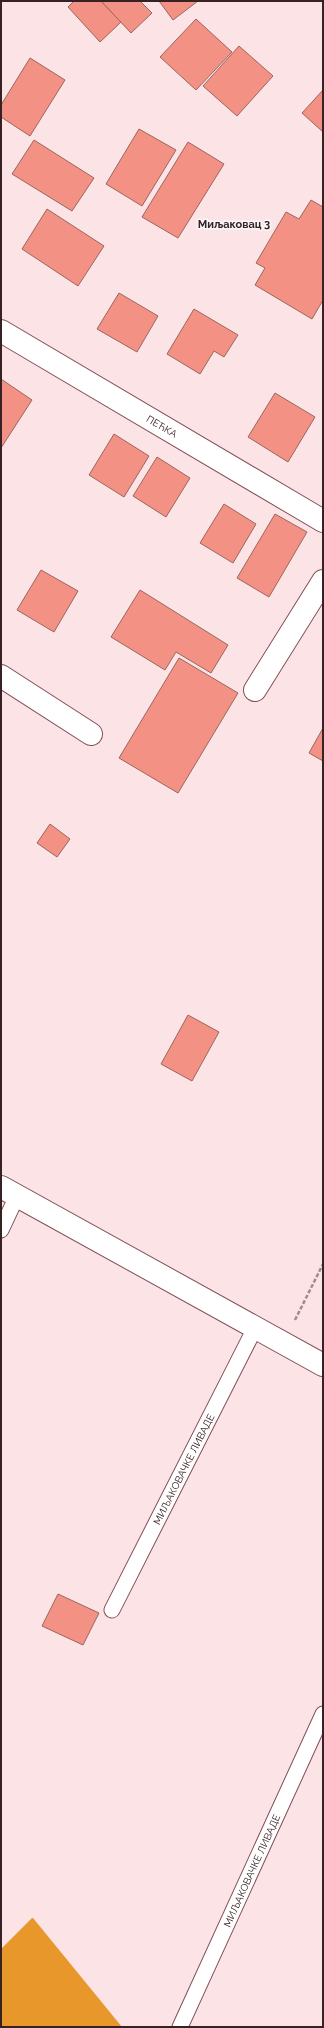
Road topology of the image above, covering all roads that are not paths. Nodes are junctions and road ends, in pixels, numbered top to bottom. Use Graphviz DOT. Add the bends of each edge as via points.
graph roads {
  1 [pos="1,331"];
  2 [pos="323,521"];
  3 [pos="323,581"];
  4 [pos="1,676"];
  5 [pos="255,690"];
  6 [pos="92,734"];
  7 [pos="9,1191"];
  8 [pos="1,1230"];
  9 [pos="255,1328"];
  10 [pos="323,1365"];
  11 [pos="112,1610"];
  12 [pos="323,1714"];
  13 [pos="180,2027"];
  1 -- 2 [label="street, ПЕЋКА"];
  3 -- 5 [label="street"];
  4 -- 6 [label="street"];
  7 -- 8 [label="lane"];
  7 -- 9 [label="street"];
  9 -- 10 [label="street"];
  9 -- 11 [label="lane, МИЉАКОВАЧКЕ ЛИВАДЕ"];
  12 -- 13 [label="lane, МИЉАКОВАЧКЕ ЛИВАДЕ"];
}
